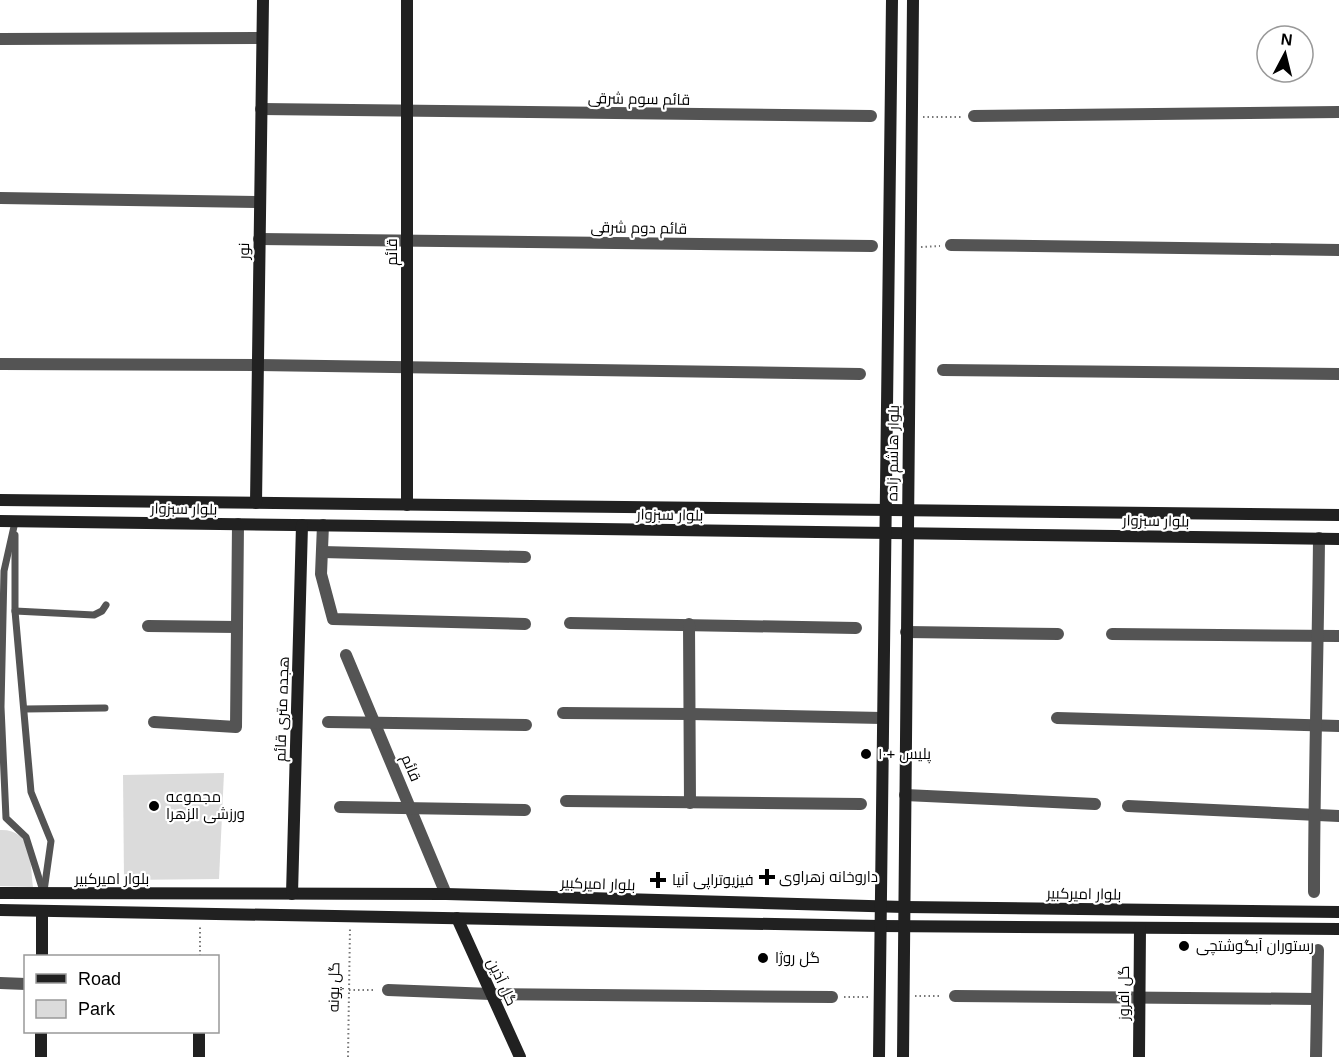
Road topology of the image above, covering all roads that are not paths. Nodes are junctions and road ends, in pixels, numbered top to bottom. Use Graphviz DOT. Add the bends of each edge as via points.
graph roads {
  1 [pos="262,0"];
  2 [pos="407,0"];
  3 [pos="892,0"];
  4 [pos="913,0"];
  5 [pos="262,38"];
  6 [pos="0,39"];
  7 [pos="261,109"];
  8 [pos="407,112"];
  9 [pos="1339,112"];
  10 [pos="871,116"];
  11 [pos="974,116"];
  12 [pos="0,198"];
  13 [pos="260,202"];
  14 [pos="260,239"];
  15 [pos="407,240"];
  16 [pos="951,245"];
  17 [pos="872,246"];
  18 [pos="1339,250"];
  19 [pos="0,364"];
  20 [pos="258,365"];
  21 [pos="407,367"];
  22 [pos="943,370"];
  23 [pos="860,374"];
  24 [pos="1339,374"];
  25 [pos="0,500"];
  26 [pos="256,503"];
  27 [pos="407,505"];
  28 [pos="885,510"];
  29 [pos="908,510"];
  30 [pos="1339,515"];
  31 [pos="0,521"];
  32 [pos="15,522"];
  33 [pos="238,524"];
  34 [pos="302,525"];
  35 [pos="323,525"];
  36 [pos="885,533"];
  37 [pos="908,533"];
  38 [pos="1318,538"];
  39 [pos="1339,539"];
  40 [pos="322,552"];
  41 [pos="525,557"];
  42 [pos="106,605"];
  43 [pos="15,611"];
  44 [pos="2,615"];
  45 [pos="570,623"];
  46 [pos="525,624"];
  47 [pos="689,624"];
  48 [pos="148,626"];
  49 [pos="237,627"];
  50 [pos="856,628"];
  51 [pos="906,632"];
  52 [pos="1058,634"];
  53 [pos="1112,634"];
  54 [pos="1318,636"];
  55 [pos="1339,636"];
  56 [pos="346,655"];
  57 [pos="1,707"];
  58 [pos="105,708"];
  59 [pos="25,709"];
  60 [pos="563,713"];
  61 [pos="690,714"];
  62 [pos="882,718"];
  63 [pos="1057,718"];
  64 [pos="154,722"];
  65 [pos="328,722"];
  66 [pos="376,723"];
  67 [pos="525,725"];
  68 [pos="1315,726"];
  69 [pos="1339,726"];
  70 [pos="905,795"];
  71 [pos="566,801"];
  72 [pos="690,803"];
  73 [pos="861,804"];
  74 [pos="1095,804"];
  75 [pos="1128,806"];
  76 [pos="340,807"];
  77 [pos="411,809"];
  78 [pos="525,810"];
  79 [pos="1314,815"];
  80 [pos="1339,816"];
  81 [pos="1314,892"];
  82 [pos="0,893"];
  83 [pos="44,894"];
  84 [pos="292,894"];
  85 [pos="446,894"];
  86 [pos="880,907"];
  87 [pos="903,907"];
  88 [pos="0,910"];
  89 [pos="42,911"];
  90 [pos="1339,912"];
  91 [pos="457,918"];
  92 [pos="880,926"];
  93 [pos="904,926"];
  94 [pos="1140,928"];
  95 [pos="1339,929"];
  96 [pos="1318,950"];
  97 [pos="42,955"];
  98 [pos="0,983"];
  99 [pos="24,984"];
  100 [pos="388,990"];
  101 [pos="491,994"];
  102 [pos="955,996"];
  103 [pos="832,997"];
  104 [pos="1139,999"];
  105 [pos="1317,999"];
  106 [pos="41,1033"];
  107 [pos="199,1033"];
  108 [pos="41,1057"];
  109 [pos="199,1057"];
  110 [pos="520,1057"];
  111 [pos="879,1057"];
  112 [pos="903,1057"];
  113 [pos="1139,1057"];
  114 [pos="1317,1057"];
  1 -- 5 [label="street, نور"];
  2 -- 8 [label="street, قائم"];
  3 -- 28 [label="street, بلوار هاشم زاده"];
  4 -- 29 [label="street, بلوار هاشم زاده"];
  5 -- 6 [label="street"];
  5 -- 7 [label="street, نور"];
  7 -- 8 [label="street, قائم سوم شرقی"];
  7 -- 13 [label="street, نور"];
  8 -- 10 [label="street, قائم سوم شرقی"];
  8 -- 15 [label="street, قائم"];
  9 -- 11 [label="street"];
  12 -- 13 [label="street"];
  13 -- 14 [label="street, نور"];
  14 -- 15 [label="street, قائم دوم شرقی"];
  14 -- 20 [label="street, نور"];
  15 -- 17 [label="street, قائم دوم شرقی"];
  15 -- 21 [label="street, قائم"];
  16 -- 18 [label="street"];
  19 -- 20 [label="street"];
  20 -- 21 [label="street"];
  20 -- 26 [label="street, نور"];
  21 -- 23 [label="street"];
  21 -- 27 [label="street, قائم"];
  22 -- 24 [label="street"];
  25 -- 26 [label="street, بلوار سبزوار"];
  26 -- 27 [label="street, بلوار سبزوار"];
  27 -- 28 [label="street, بلوار سبزوار"];
  28 -- 29 [label="street, بلوار سبزوار"];
  28 -- 36 [label="street, بلوار هاشم زاده"];
  29 -- 30 [label="street, بلوار سبزوار"];
  29 -- 37 [label="street, بلوار هاشم زاده"];
  31 -- 32 [label="street, بلوار سبزوار"];
  32 -- 33 [label="street, بلوار سبزوار"];
  32 -- 43 [label="lane"];
  32 -- 44 [label="lane" via="4,571"];
  33 -- 34 [label="street, بلوار سبزوار"];
  33 -- 49 [label="street"];
  34 -- 35 [label="street, بلوار سبزوار"];
  34 -- 84 [label="street, هجده متری قائم"];
  35 -- 36 [label="street, بلوار سبزوار"];
  35 -- 40 [label="street"];
  36 -- 37 [label="street, بلوار سبزوار"];
  36 -- 62 [label="street, بلوار هاشم زاده"];
  37 -- 38 [label="street, بلوار سبزوار"];
  37 -- 51 [label="street, بلوار هاشم زاده"];
  38 -- 39 [label="street, بلوار سبزوار"];
  38 -- 54 [label="street"];
  40 -- 41 [label="street"];
  40 -- 46 [label="street" via="321,574 333,619"];
  42 -- 43 [label="lane" via="94,615"];
  43 -- 59 [label="lane"];
  44 -- 57 [label="lane"];
  45 -- 47 [label="street"];
  47 -- 50 [label="street"];
  47 -- 61 [label="street"];
  48 -- 49 [label="street"];
  49 -- 64 [label="street" via="236,727"];
  51 -- 52 [label="street"];
  51 -- 70 [label="street, بلوار هاشم زاده"];
  53 -- 54 [label="street"];
  54 -- 55 [label="street"];
  54 -- 68 [label="street"];
  56 -- 66 [label="street, قائم"];
  57 -- 83 [label="lane" via="6,818 26,837"];
  58 -- 59 [label="lane"];
  59 -- 83 [label="lane" via="31,792 51,841"];
  60 -- 61 [label="street"];
  61 -- 62 [label="street"];
  61 -- 72 [label="street"];
  62 -- 86 [label="street, بلوار هاشم زاده"];
  63 -- 68 [label="street"];
  65 -- 66 [label="street"];
  66 -- 67 [label="street"];
  66 -- 77 [label="street, قائم"];
  68 -- 69 [label="street"];
  68 -- 79 [label="street"];
  70 -- 74 [label="street"];
  70 -- 87 [label="street, بلوار هاشم زاده"];
  71 -- 72 [label="street"];
  72 -- 73 [label="street"];
  75 -- 79 [label="street"];
  76 -- 77 [label="street"];
  77 -- 78 [label="street"];
  77 -- 85 [label="street, قائم"];
  79 -- 80 [label="street"];
  79 -- 81 [label="street"];
  82 -- 83 [label="street, بلوار امیرکبیر"];
  83 -- 84 [label="street, بلوار امیرکبیر"];
  84 -- 85 [label="street, بلوار امیرکبیر"];
  85 -- 86 [label="street, بلوار امیرکبیر"];
  86 -- 87 [label="street, بلوار امیرکبیر"];
  86 -- 92 [label="street, بلوار هاشم زاده"];
  87 -- 90 [label="street, بلوار امیرکبیر"];
  87 -- 93 [label="street, بلوار هاشم زاده"];
  88 -- 89 [label="street"];
  89 -- 91 [label="street"];
  89 -- 97 [label="street"];
  91 -- 92 [label="street"];
  91 -- 101 [label="street, گل آذین"];
  92 -- 93 [label="street"];
  92 -- 111 [label="street, بلوار هاشم زاده"];
  93 -- 94 [label="street"];
  93 -- 112 [label="street, بلوار هاشم زاده"];
  94 -- 95 [label="street"];
  94 -- 104 [label="street, گل افروز"];
  96 -- 105 [label="street"];
  98 -- 99 [label="street"];
  100 -- 101 [label="street"];
  101 -- 103 [label="street"];
  101 -- 110 [label="street, گل آذین"];
  102 -- 104 [label="street"];
  104 -- 105 [label="street"];
  104 -- 113 [label="street, گل افروز"];
  105 -- 114 [label="street"];
  106 -- 108 [label="street"];
  107 -- 109 [label="street"];
}
